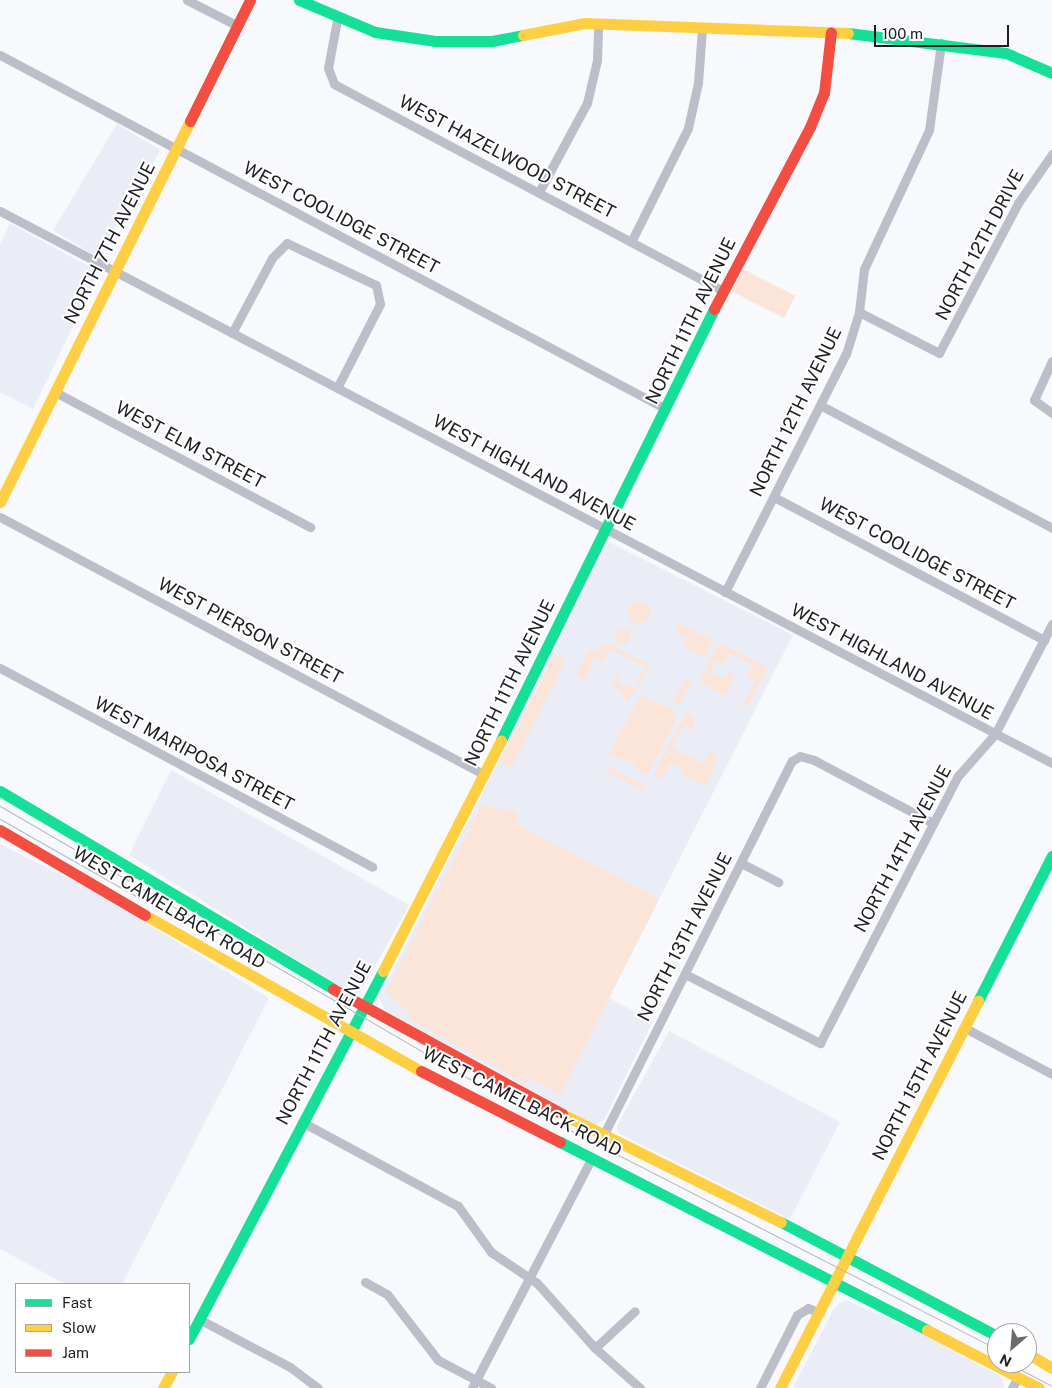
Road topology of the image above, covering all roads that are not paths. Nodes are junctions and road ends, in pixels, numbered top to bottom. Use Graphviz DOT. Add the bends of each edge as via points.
graph roads {
  1 [pos="187,0"];
  2 [pos="250,0"];
  3 [pos="299,0"];
  4 [pos="337,20"];
  5 [pos="598,23"];
  6 [pos="238,26"];
  7 [pos="702,28"];
  8 [pos="831,32"];
  9 [pos="941,43"];
  10 [pos="0,55"];
  11 [pos="1052,74"];
  12 [pos="177,149"];
  13 [pos="1052,154"];
  14 [pos="539,192"];
  15 [pos="0,211"];
  16 [pos="631,242"];
  17 [pos="115,271"];
  18 [pos="723,291"];
  19 [pos="859,312"];
  20 [pos="232,333"];
  21 [pos="1052,361"];
  22 [pos="337,388"];
  23 [pos="55,392"];
  24 [pos="820,405"];
  25 [pos="666,409"];
  26 [pos="1052,413"];
  27 [pos="774,497"];
  28 [pos="0,502"];
  29 [pos="0,517"];
  30 [pos="310,527"];
  31 [pos="605,528"];
  32 [pos="1052,528"];
  33 [pos="725,592"];
  34 [pos="1052,624"];
  35 [pos="1044,640"];
  36 [pos="0,668"];
  37 [pos="995,734"];
  38 [pos="1052,763"];
  39 [pos="485,775"];
  40 [pos="0,792"];
  41 [pos="933,824"];
  42 [pos="0,830"];
  43 [pos="1052,856"];
  44 [pos="741,863"];
  45 [pos="372,867"];
  46 [pos="778,882"];
  47 [pos="685,974"];
  48 [pos="364,1006"];
  49 [pos="965,1028"];
  50 [pos="349,1034"];
  51 [pos="1052,1074"];
  52 [pos="302,1122"];
  53 [pos="603,1136"];
  54 [pos="592,1157"];
  55 [pos="848,1256"];
  56 [pos="529,1278"];
  57 [pos="365,1282"];
  58 [pos="834,1283"];
  59 [pos="636,1311"];
  60 [pos="820,1312"];
  61 [pos="199,1319"];
  62 [pos="987,1331"];
  63 [pos="190,1337"];
  64 [pos="595,1348"];
  65 [pos="1037,1360"];
  66 [pos="1052,1368"];
  67 [pos="171,1373"];
  68 [pos="1018,1377"];
  69 [pos="474,1384"];
  70 [pos="163,1388"];
  71 [pos="318,1388"];
  72 [pos="491,1388"];
  73 [pos="640,1388"];
  74 [pos="760,1388"];
  75 [pos="780,1388"];
  76 [pos="1012,1388"];
  77 [pos="1039,1388"];
  1 -- 6 [label="street"];
  2 -- 6 [label="main road, NORTH 7TH AVENUE"];
  3 -- 4 [label="main road"];
  4 -- 5 [label="main road" via="375,32 454,43 492,41 569,24"];
  4 -- 14 [label="street, WEST HAZELWOOD STREET" via="328,68 334,84"];
  5 -- 7 [label="main road"];
  5 -- 14 [label="street" via="597,60 587,103"];
  6 -- 12 [label="main road, NORTH 7TH AVENUE"];
  7 -- 8 [label="main road"];
  7 -- 16 [label="street" via="698,83 688,128"];
  8 -- 9 [label="main road"];
  8 -- 18 [label="main road, NORTH 11TH AVENUE" via="827,77 818,110"];
  9 -- 11 [label="main road" via="1006,53"];
  9 -- 19 [label="street, NORTH 12TH AVENUE" via="929,130 864,269"];
  10 -- 12 [label="street, WEST COOLIDGE STREET"];
  12 -- 17 [label="main road, NORTH 7TH AVENUE"];
  12 -- 25 [label="street, WEST COOLIDGE STREET"];
  13 -- 19 [label="street, NORTH 12TH DRIVE" via="1018,203 939,353"];
  14 -- 16 [label="street, WEST HAZELWOOD STREET"];
  15 -- 17 [label="street, WEST HIGHLAND AVENUE"];
  16 -- 18 [label="street, WEST HAZELWOOD STREET"];
  17 -- 20 [label="street, WEST HIGHLAND AVENUE"];
  17 -- 23 [label="main road, NORTH 7TH AVENUE"];
  18 -- 25 [label="main road, NORTH 11TH AVENUE"];
  19 -- 24 [label="street, NORTH 12TH AVENUE" via="846,354"];
  20 -- 22 [label="street, WEST HIGHLAND AVENUE"];
  20 -- 22 [label="street" via="272,258 287,243 376,285 380,304"];
  21 -- 26 [label="street" via="1034,400"];
  22 -- 31 [label="street, WEST HIGHLAND AVENUE"];
  23 -- 28 [label="main road, NORTH 7TH AVENUE"];
  23 -- 30 [label="street, WEST ELM STREET"];
  24 -- 27 [label="street, NORTH 12TH AVENUE"];
  24 -- 32 [label="street"];
  25 -- 31 [label="main road, NORTH 11TH AVENUE"];
  27 -- 33 [label="street, NORTH 12TH AVENUE"];
  27 -- 35 [label="street, WEST COOLIDGE STREET"];
  29 -- 39 [label="street, WEST PIERSON STREET"];
  31 -- 33 [label="street, WEST HIGHLAND AVENUE"];
  31 -- 39 [label="main road, NORTH 11TH AVENUE"];
  33 -- 37 [label="street, WEST HIGHLAND AVENUE"];
  34 -- 35 [label="street, NORTH 14TH AVENUE"];
  35 -- 37 [label="street, NORTH 14TH AVENUE"];
  36 -- 45 [label="street, WEST MARIPOSA STREET"];
  37 -- 38 [label="street, WEST HIGHLAND AVENUE"];
  37 -- 41 [label="street, NORTH 14TH AVENUE" via="958,776"];
  39 -- 48 [label="main road, NORTH 11TH AVENUE"];
  40 -- 48 [label="main road, WEST CAMELBACK ROAD"];
  41 -- 44 [label="street, NORTH 13TH AVENUE" via="800,756 792,761"];
  41 -- 47 [label="street, NORTH 14TH AVENUE" via="820,1044"];
  42 -- 50 [label="main road, WEST CAMELBACK ROAD"];
  43 -- 49 [label="main road, NORTH 15TH AVENUE"];
  44 -- 46 [label="street"];
  44 -- 47 [label="street, NORTH 13TH AVENUE"];
  47 -- 53 [label="street, NORTH 13TH AVENUE"];
  48 -- 50 [label="main road, NORTH 11TH AVENUE"];
  48 -- 53 [label="main road, WEST CAMELBACK ROAD"];
  49 -- 51 [label="street"];
  49 -- 55 [label="main road, NORTH 15TH AVENUE"];
  50 -- 52 [label="main road, NORTH 11TH AVENUE"];
  50 -- 54 [label="main road, WEST CAMELBACK ROAD"];
  52 -- 56 [label="street" via="450,1200 466,1214 501,1262"];
  52 -- 61 [label="main road, NORTH 11TH AVENUE"];
  53 -- 55 [label="main road, WEST CAMELBACK ROAD"];
  54 -- 56 [label="street"];
  54 -- 58 [label="main road, WEST CAMELBACK ROAD"];
  55 -- 58 [label="main road, NORTH 15TH AVENUE"];
  55 -- 62 [label="main road, WEST CAMELBACK ROAD"];
  56 -- 64 [label="street" via="547,1292"];
  56 -- 69 [label="street"];
  57 -- 69 [label="street" via="387,1294 438,1360"];
  58 -- 60 [label="main road, NORTH 15TH AVENUE"];
  58 -- 68 [label="main road, WEST CAMELBACK ROAD"];
  59 -- 64 [label="street"];
  60 -- 74 [label="street" via="808,1308 797,1315"];
  60 -- 75 [label="main road, NORTH 15TH AVENUE"];
  61 -- 63 [label="main road, NORTH 11TH AVENUE"];
  61 -- 71 [label="street" via="290,1367"];
  64 -- 73 [label="street"];
  65 -- 66 [label="main road"];
  67 -- 70 [label="main road"];
  68 -- 76 [label="street"];
  68 -- 77 [label="main road, WEST CAMELBACK ROAD"];
  69 -- 72 [label="street"];
}
